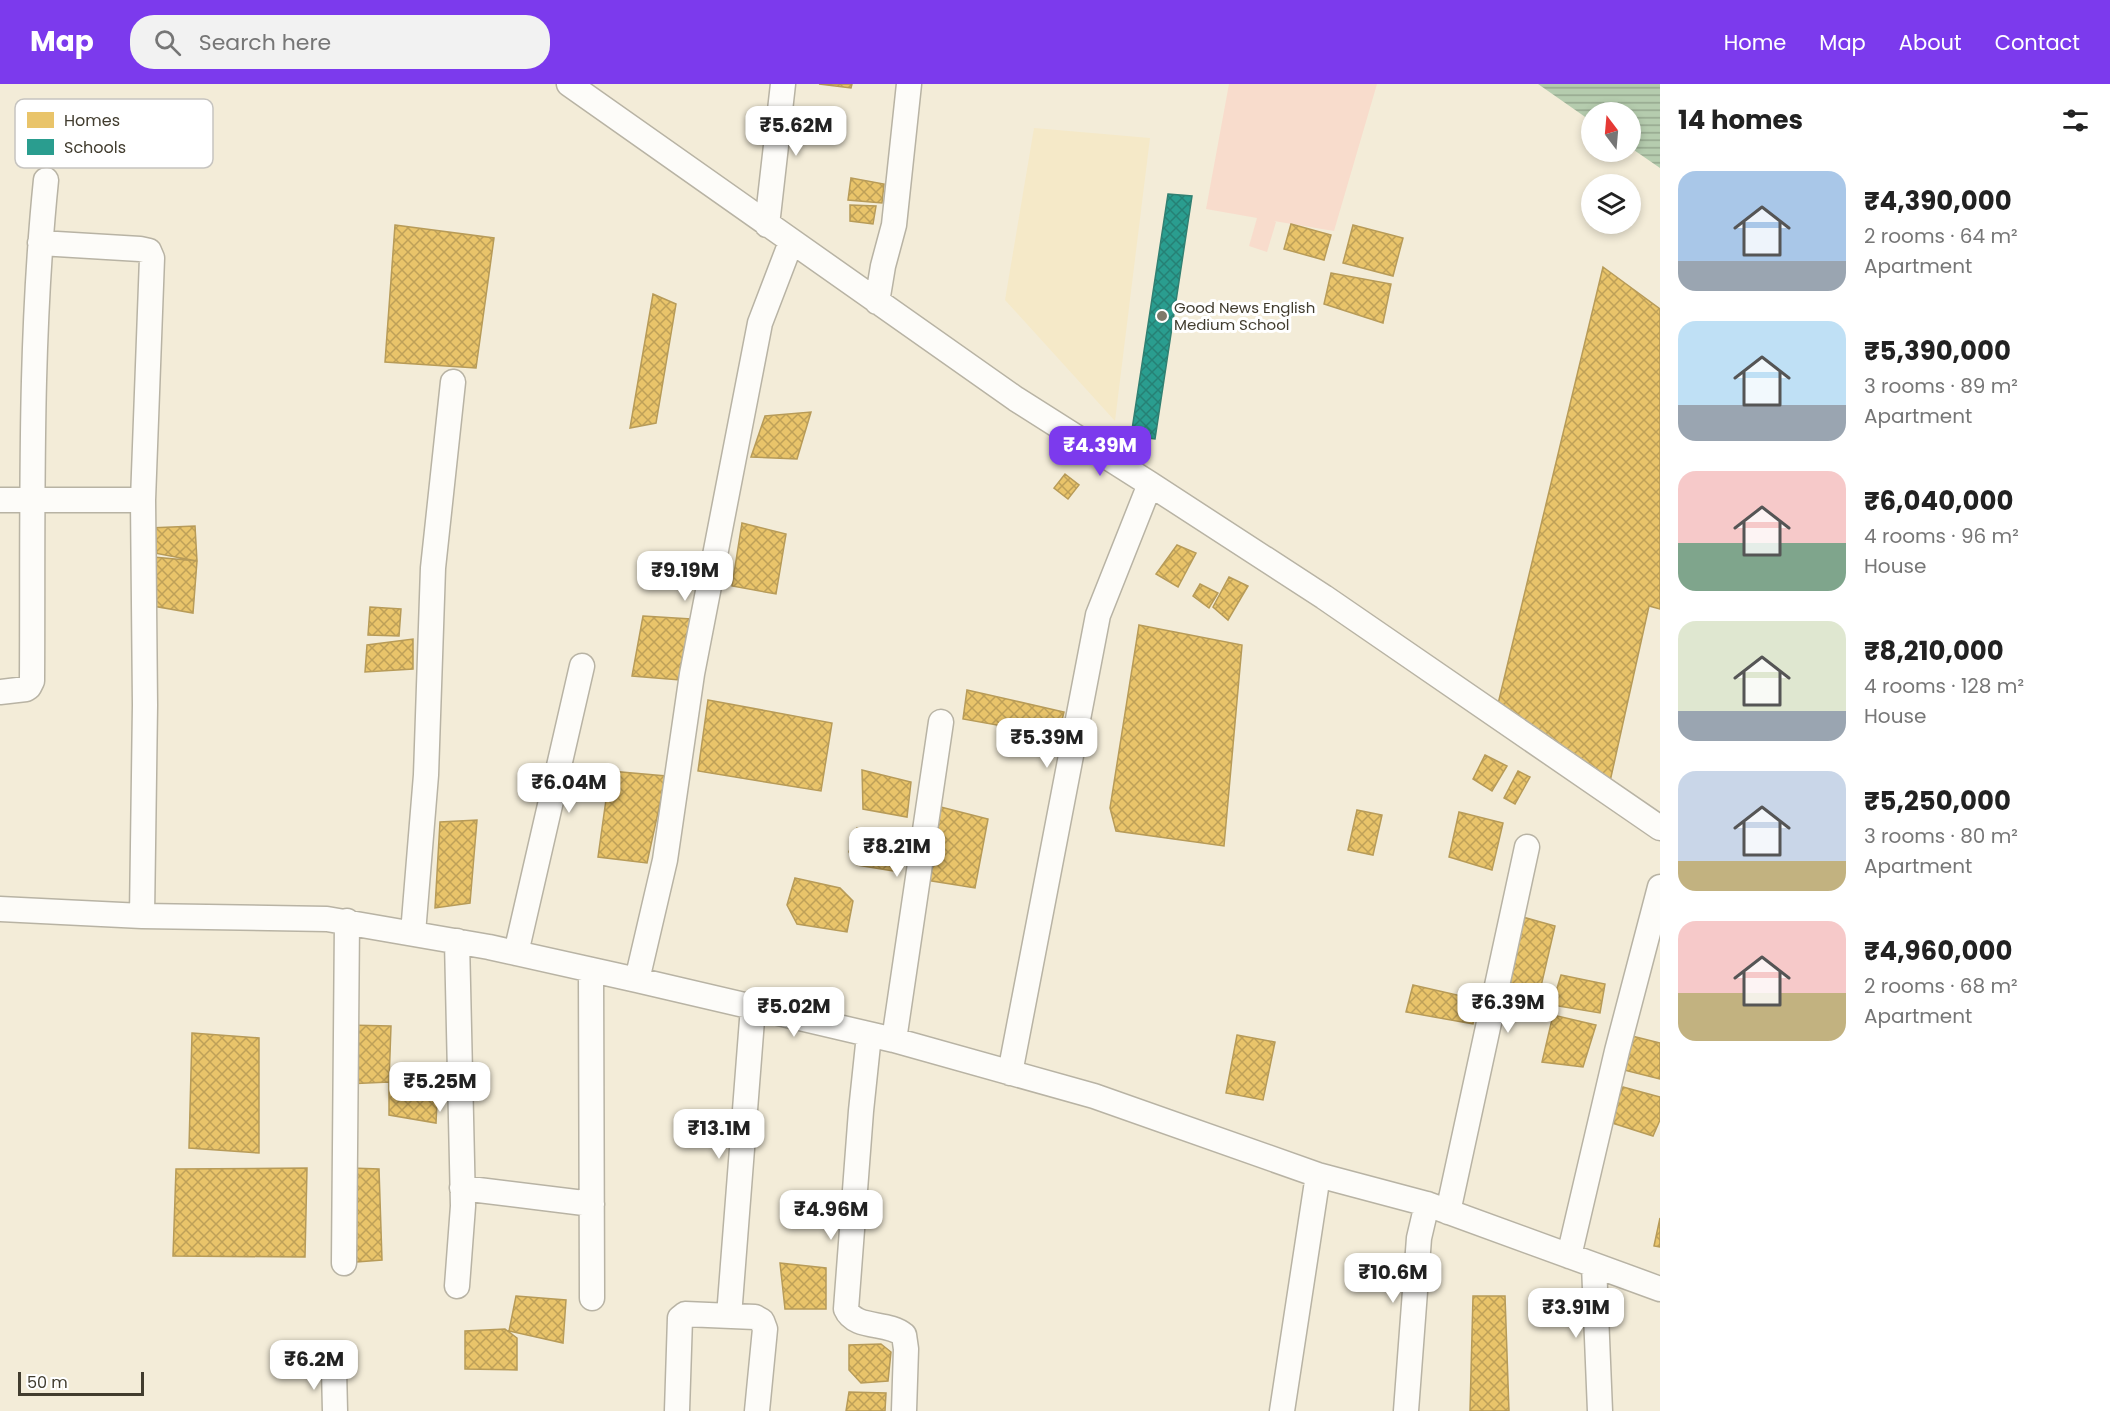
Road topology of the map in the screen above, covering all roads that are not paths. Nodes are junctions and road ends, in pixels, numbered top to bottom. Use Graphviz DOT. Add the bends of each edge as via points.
graph roads {
  1 [pos="569,84"];
  2 [pos="783,84"];
  3 [pos="909,84"];
  4 [pos="46,180"];
  5 [pos="767,225"];
  6 [pos="791,242"];
  7 [pos="40,243"];
  8 [pos="877,302"];
  9 [pos="453,382"];
  10 [pos="1150,484"];
  11 [pos="0,500"];
  12 [pos="33,500"];
  13 [pos="143,500"];
  14 [pos="582,666"];
  15 [pos="0,692"];
  16 [pos="941,722"];
  17 [pos="1660,828"];
  18 [pos="1527,847"];
  19 [pos="1660,887"];
  20 [pos="0,909"];
  21 [pos="142,915"];
  22 [pos="347,921"];
  23 [pos="413,933"];
  24 [pos="457,941"];
  25 [pos="516,953"];
  26 [pos="591,970"];
  27 [pos="637,980"];
  28 [pos="753,1007"];
  29 [pos="869,1035"];
  30 [pos="894,1040"];
  31 [pos="1010,1073"];
  32 [pos="1318,1175"];
  33 [pos="462,1188"];
  34 [pos="591,1204"];
  35 [pos="1437,1208"];
  36 [pos="1569,1256"];
  37 [pos="344,1263"];
  38 [pos="1594,1265"];
  39 [pos="458,1286"];
  40 [pos="1660,1289"];
  41 [pos="592,1298"];
  42 [pos="729,1316"];
  43 [pos="334,1369"];
  44 [pos="335,1411"];
  45 [pos="677,1411"];
  46 [pos="757,1411"];
  47 [pos="904,1411"];
  48 [pos="1282,1411"];
  49 [pos="1406,1411"];
  50 [pos="1600,1411"];
  1 -- 5 [label="street"];
  2 -- 5 [label="street"];
  3 -- 8 [label="street" via="894,225"];
  4 -- 7 [label="street"];
  5 -- 6 [label="street"];
  6 -- 8 [label="street"];
  6 -- 27 [label="street" via="760,323 692,675 665,860"];
  7 -- 12 [label="street"];
  7 -- 13 [label="street" via="140,249 149,251 152,258"];
  8 -- 10 [label="street" via="1016,399"];
  9 -- 23 [label="street" via="433,568 426,775"];
  10 -- 17 [label="street" via="1324,597"];
  10 -- 31 [label="street" via="1098,615"];
  11 -- 12 [label="street"];
  12 -- 13 [label="street"];
  12 -- 15 [label="street" via="32,681 26,689"];
  13 -- 21 [label="street"];
  14 -- 25 [label="street"];
  16 -- 30 [label="street"];
  18 -- 35 [label="street"];
  19 -- 36 [label="street"];
  20 -- 21 [label="street"];
  21 -- 22 [label="street"];
  22 -- 23 [label="street"];
  22 -- 37 [label="street"];
  23 -- 24 [label="street"];
  24 -- 25 [label="street"];
  24 -- 33 [label="street"];
  25 -- 26 [label="street"];
  26 -- 27 [label="street"];
  26 -- 34 [label="street"];
  27 -- 28 [label="street"];
  28 -- 29 [label="street"];
  28 -- 42 [label="street"];
  29 -- 30 [label="street"];
  29 -- 47 [label="street" via="846,1309 853,1318 893,1328 904,1335"];
  30 -- 31 [label="street"];
  31 -- 32 [label="street" via="1094,1096"];
  32 -- 35 [label="street"];
  32 -- 48 [label="street"];
  33 -- 34 [label="street"];
  33 -- 39 [label="street"];
  34 -- 41 [label="street"];
  35 -- 36 [label="street"];
  35 -- 49 [label="street" via="1419,1238"];
  36 -- 38 [label="street"];
  38 -- 40 [label="street"];
  38 -- 50 [label="street"];
  42 -- 45 [label="street" via="681,1316"];
  42 -- 46 [label="street" via="755,1317 765,1329"];
  43 -- 44 [label="street"];
}
